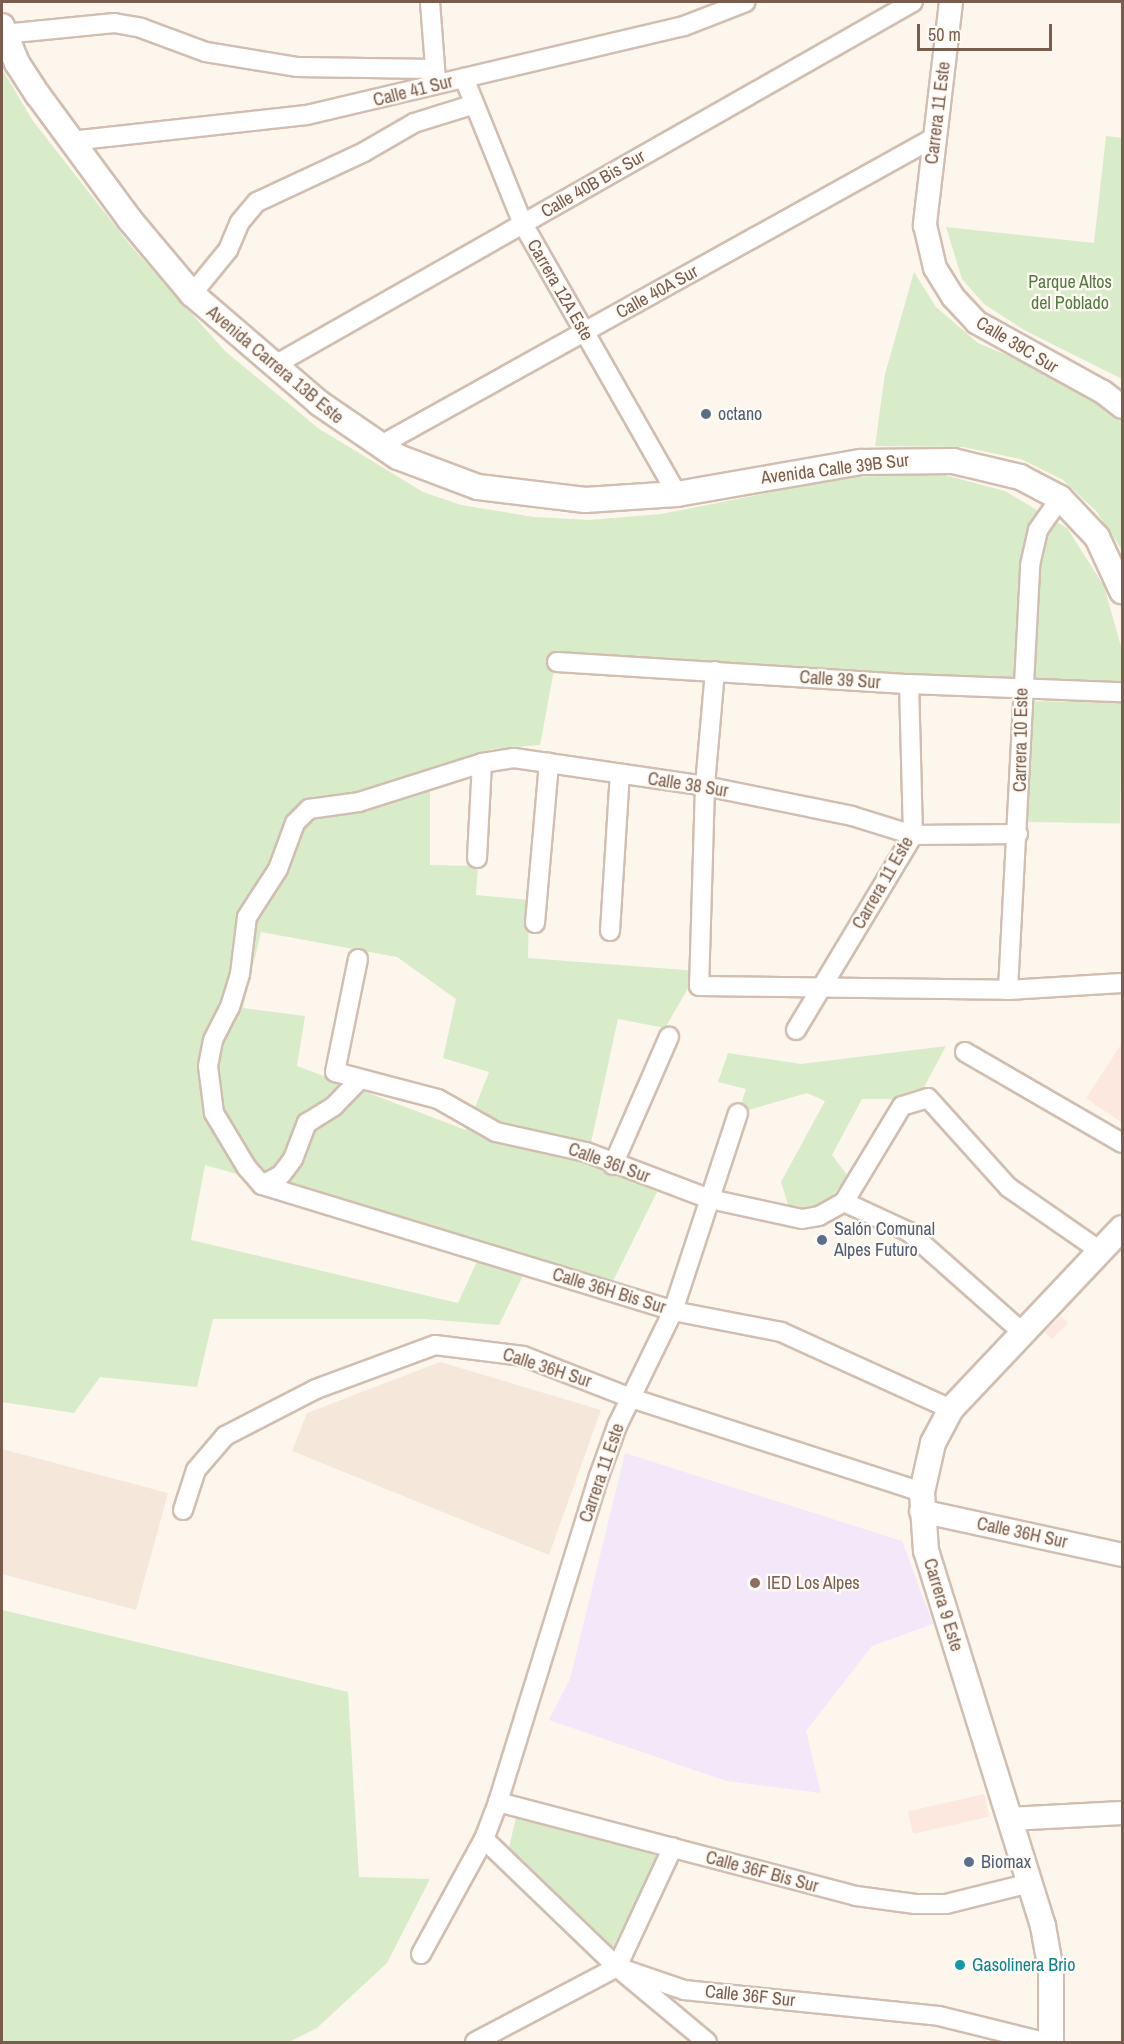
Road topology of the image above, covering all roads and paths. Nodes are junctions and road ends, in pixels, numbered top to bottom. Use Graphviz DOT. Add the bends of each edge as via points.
graph roads {
  1 [pos="430,2"];
  2 [pos="746,2"];
  3 [pos="913,2"];
  4 [pos="951,2"];
  5 [pos="3,30"];
  6 [pos="436,77"];
  7 [pos="464,78"];
  8 [pos="472,105"];
  9 [pos="935,137"];
  10 [pos="71,141"];
  11 [pos="523,224"];
  12 [pos="926,225"];
  13 [pos="192,294"];
  14 [pos="584,333"];
  15 [pos="273,366"];
  16 [pos="1122,407"];
  17 [pos="379,446"];
  18 [pos="677,494"];
  19 [pos="1060,498"];
  20 [pos="1122,591"];
  21 [pos="557,662"];
  22 [pos="715,671"];
  23 [pos="909,684"];
  24 [pos="1022,688"];
  25 [pos="1122,692"];
  26 [pos="482,762"];
  27 [pos="549,763"];
  28 [pos="620,774"];
  29 [pos="705,786"];
  30 [pos="1018,834"];
  31 [pos="913,835"];
  32 [pos="477,858"];
  33 [pos="535,923"];
  34 [pos="610,931"];
  35 [pos="358,959"];
  36 [pos="1122,983"];
  37 [pos="820,988"];
  38 [pos="1008,990"];
  39 [pos="795,1030"];
  40 [pos="669,1037"];
  41 [pos="965,1052"];
  42 [pos="360,1079"];
  43 [pos="738,1113"];
  44 [pos="1122,1143"];
  45 [pos="613,1165"];
  46 [pos="262,1185"];
  47 [pos="710,1198"];
  48 [pos="844,1202"];
  49 [pos="1122,1228"];
  50 [pos="1100,1251"];
  51 [pos="673,1311"];
  52 [pos="1023,1333"];
  53 [pos="631,1398"];
  54 [pos="951,1408"];
  55 [pos="921,1502"];
  56 [pos="183,1510"];
  57 [pos="1122,1555"];
  58 [pos="498,1802"];
  59 [pos="1122,1813"];
  60 [pos="1009,1819"];
  61 [pos="484,1839"];
  62 [pos="673,1847"];
  63 [pos="1030,1884"];
  64 [pos="421,1954"];
  65 [pos="617,1967"];
  66 [pos="475,2043"];
  67 [pos="707,2043"];
  68 [pos="1044,2043"];
  69 [pos="1051,2043"];
  1 -- 6 [label="street"];
  2 -- 7 [label="street, Calle 41 Sur" via="684,26"];
  3 -- 11 [label="street, Calle 40B Bis Sur"];
  4 -- 9 [label="street, Carrera 11 Este"];
  5 -- 6 [label="street" via="114,23 141,28 206,52 298,67"];
  5 -- 10 [label="main road, Avenida Carrera 13B Este" via="22,73"];
  6 -- 7 [label="street, Calle 41 Sur"];
  6 -- 10 [label="street, Calle 41 Sur" via="308,115"];
  7 -- 8 [label="street, Carrera 12A Este"];
  8 -- 11 [label="street, Carrera 12A Este"];
  8 -- 13 [label="street" via="414,123 364,152 257,202 245,214 228,250"];
  9 -- 12 [label="street, Carrera 11 Este"];
  9 -- 14 [label="street, Calle 40A Sur"];
  10 -- 13 [label="main road, Avenida Carrera 13B Este"];
  11 -- 14 [label="street, Carrera 12A Este"];
  11 -- 15 [label="street, Calle 40B Bis Sur"];
  12 -- 16 [label="street, Calle 39C Sur" via="935,268 963,310 990,332 1103,392"];
  13 -- 15 [label="main road, Avenida Carrera 13B Este"];
  14 -- 17 [label="street, Calle 40A Sur"];
  14 -- 18 [label="street, Carrera 12A Este"];
  15 -- 17 [label="main road, Avenida Carrera 13B Este"];
  17 -- 18 [label="main road, Avenida Carrera 13B Este" via="455,480 515,494 585,500"];
  18 -- 19 [label="main road, Avenida Calle 39B Sur" via="861,462 916,458 994,469"];
  19 -- 20 [label="main road" via="1097,537"];
  19 -- 24 [label="street, Carrera 10 Este" via="1038,530 1030,565"];
  21 -- 22 [label="street, Calle 39 Sur"];
  22 -- 23 [label="street, Calle 39 Sur"];
  22 -- 29 [label="street"];
  23 -- 24 [label="street, Calle 39 Sur"];
  23 -- 31 [label="street, Carrera 11 Este"];
  24 -- 25 [label="street, Calle 39 Sur"];
  24 -- 30 [label="street, Carrera 10 Este"];
  26 -- 27 [label="street, Calle 38 Sur" via="514,758"];
  26 -- 32 [label="street"];
  26 -- 46 [label="street, Calle 38 Sur" via="359,802 309,809 295,823 278,869 247,917 240,974 230,1007 213,1040 208,1066 214,1113 247,1168"];
  27 -- 28 [label="street, Calle 38 Sur"];
  27 -- 33 [label="street"];
  28 -- 29 [label="street, Calle 38 Sur"];
  28 -- 34 [label="street"];
  29 -- 31 [label="street, Calle 38 Sur" via="862,819"];
  29 -- 37 [label="street" via="699,986"];
  30 -- 31 [label="street, Calle 38 Sur"];
  30 -- 38 [label="street, Carrera 10 Este"];
  31 -- 37 [label="street, Carrera 11 Este"];
  35 -- 42 [label="street, Calle 36I Sur" via="335,1072"];
  36 -- 38 [label="street"];
  37 -- 38 [label="street"];
  37 -- 39 [label="street, Carrera 11 Este"];
  40 -- 45 [label="street"];
  41 -- 44 [label="street"];
  42 -- 45 [label="street, Calle 36I Sur" via="438,1099 496,1132 586,1152"];
  42 -- 46 [label="street" via="334,1107 307,1123 293,1159 281,1175"];
  43 -- 47 [label="street, Carrera 11 Este"];
  45 -- 47 [label="street, Calle 36I Sur"];
  46 -- 51 [label="street, Calle 36H Bis Sur"];
  47 -- 48 [label="street, Calle 36I Sur" via="793,1218 819,1216"];
  47 -- 51 [label="street, Carrera 11 Este"];
  48 -- 50 [label="street" via="902,1106 928,1098 1008,1187"];
  48 -- 52 [label="street" via="909,1232"];
  49 -- 50 [label="main road, Carrera 9 Este"];
  50 -- 52 [label="main road, Carrera 9 Este"];
  51 -- 53 [label="street, Carrera 11 Este"];
  51 -- 54 [label="street, Calle 36H Bis Sur" via="781,1332"];
  52 -- 54 [label="main road, Carrera 9 Este"];
  53 -- 55 [label="street, Calle 36H Sur"];
  53 -- 56 [label="street, Calle 36H Sur" via="522,1356 435,1345 316,1389 225,1436 196,1470"];
  53 -- 58 [label="street, Carrera 11 Este" via="599,1476"];
  54 -- 55 [label="main road, Carrera 9 Este" via="933,1443"];
  55 -- 57 [label="street, Calle 36H Sur"];
  55 -- 60 [label="main road, Carrera 9 Este" via="926,1551"];
  58 -- 61 [label="street, Carrera 11 Este"];
  58 -- 62 [label="street, Calle 36F Bis Sur"];
  59 -- 60 [label="street"];
  60 -- 63 [label="main road, Carrera 9 Este"];
  61 -- 64 [label="street, Carrera 11 Este"];
  61 -- 65 [label="street"];
  62 -- 63 [label="street, Calle 36F Bis Sur" via="819,1888 915,1904 946,1904"];
  62 -- 65 [label="street"];
  63 -- 69 [label="main road, Carrera 9 Este" via="1052,1971"];
  65 -- 66 [label="street"];
  65 -- 67 [label="street"];
  65 -- 68 [label="street, Calle 36F Sur" via="684,1990 939,2016"];
}
